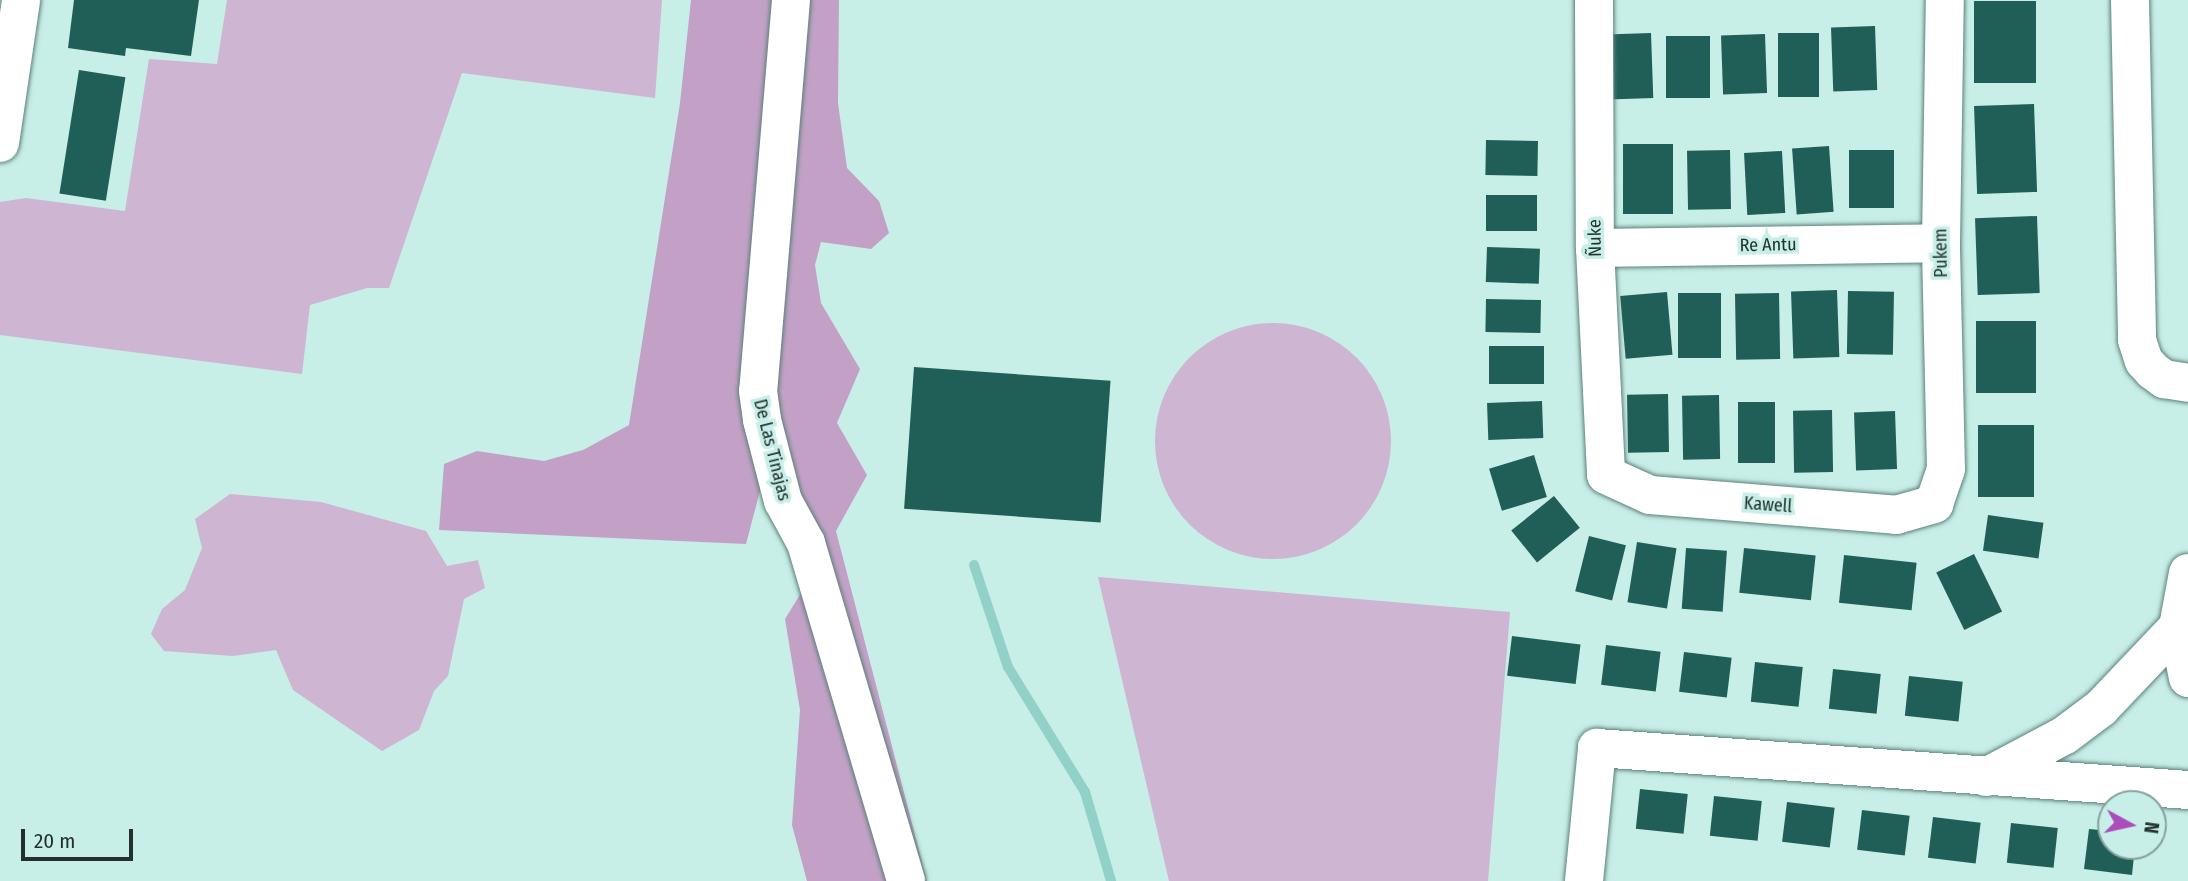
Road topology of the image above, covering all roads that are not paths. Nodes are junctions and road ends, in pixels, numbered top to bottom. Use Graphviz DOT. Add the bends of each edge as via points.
graph roads {
  1 [pos="21,0"];
  2 [pos="791,0"];
  3 [pos="1594,0"];
  4 [pos="1945,0"];
  5 [pos="2130,0"];
  6 [pos="0,143"];
  7 [pos="1941,243"];
  8 [pos="1595,248"];
  9 [pos="2188,383"];
  10 [pos="1606,475"];
  11 [pos="1934,504"];
  12 [pos="2188,573"];
  13 [pos="2178,627"];
  14 [pos="2188,678"];
  15 [pos="1985,777"];
  16 [pos="2188,790"];
  17 [pos="906,881"];
  18 [pos="1584,881"];
  1 -- 6 [label="street"];
  2 -- 17 [label="street, De Las Tinajas" via="758,391 783,502 806,543"];
  3 -- 8 [label="street, Ñuke"];
  4 -- 7 [label="street, Pukem"];
  5 -- 9 [label="street" via="2137,340 2153,371 2164,379"];
  7 -- 8 [label="street, Re Antu"];
  7 -- 11 [label="street, Pukem" via="1946,469"];
  8 -- 10 [label="street, Ñuke"];
  10 -- 11 [label="street, Kawell" via="1650,495 1896,515"];
  12 -- 13 [label="street"];
  13 -- 14 [label="street"];
  13 -- 15 [label="street" via="2101,708 2055,741"];
  15 -- 16 [label="street"];
  15 -- 18 [label="street" via="1597,748"];
}
